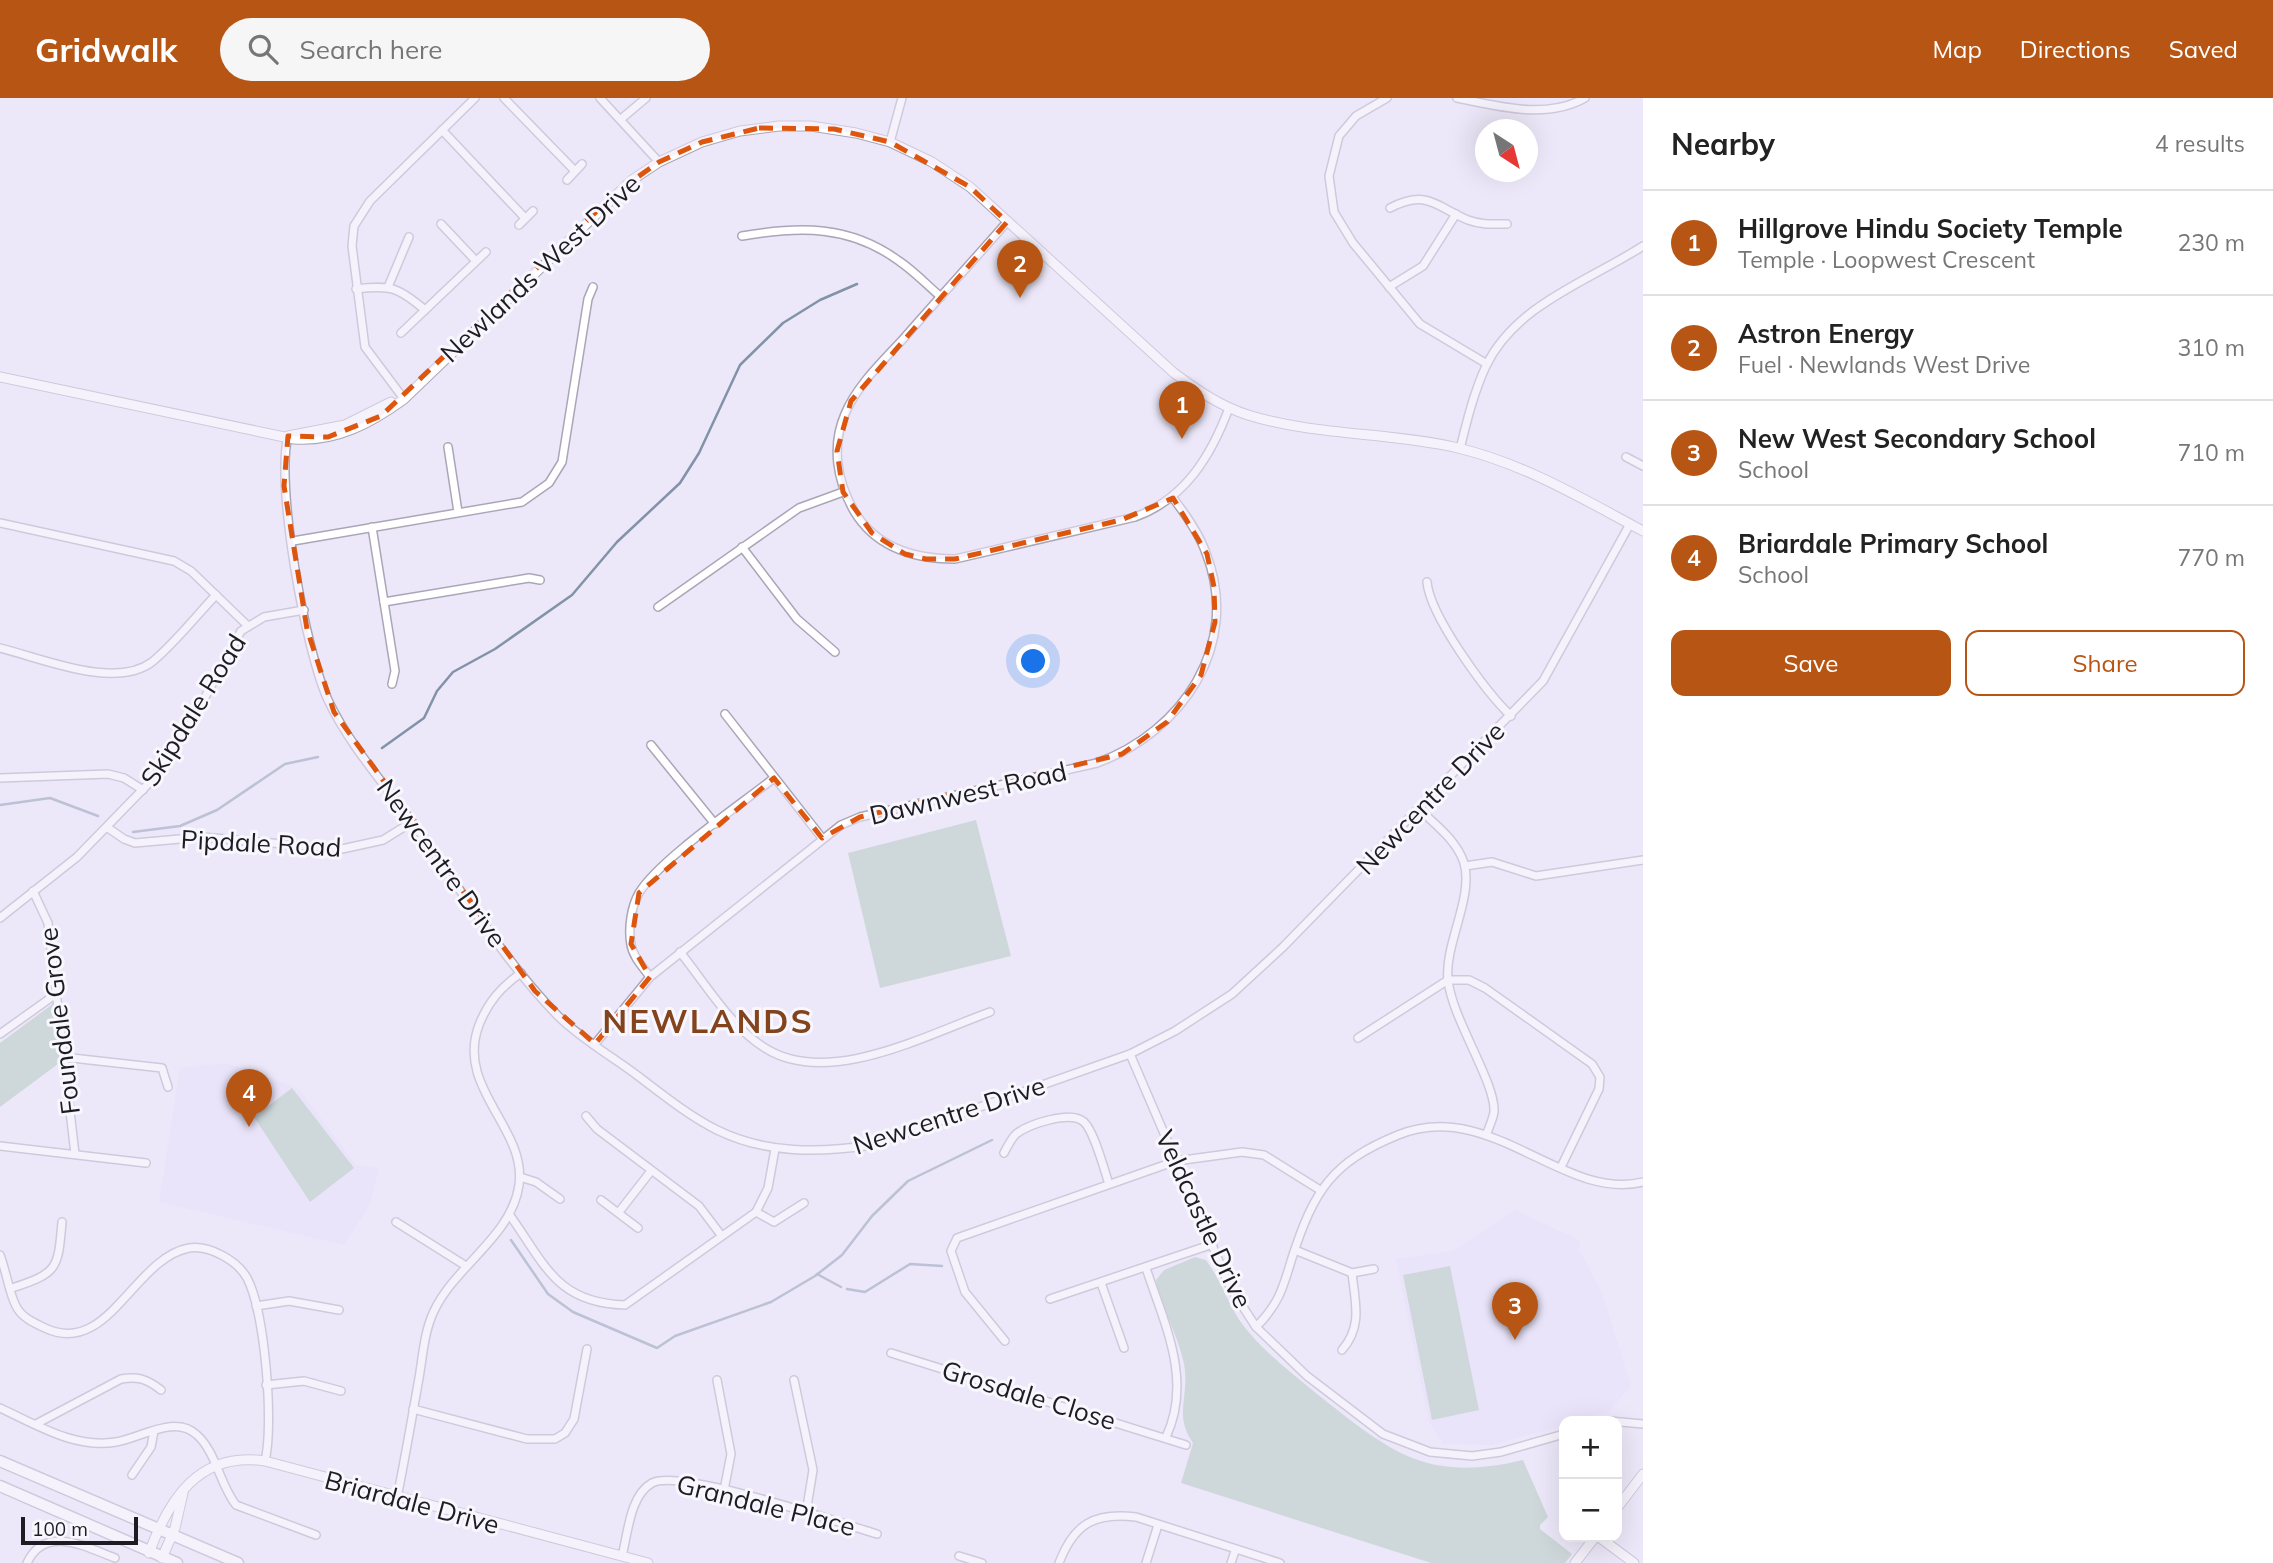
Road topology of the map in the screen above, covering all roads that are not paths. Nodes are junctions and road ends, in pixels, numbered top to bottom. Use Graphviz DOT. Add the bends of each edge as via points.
graph roads {
  1 [pos="475,98"];
  2 [pos="504,98"];
  3 [pos="600,98"];
  4 [pos="646,98"];
  5 [pos="902,98"];
  6 [pos="1387,98"];
  7 [pos="1457,98"];
  8 [pos="1585,98"];
  9 [pos="621,119"];
  10 [pos="442,130"];
  11 [pos="890,142"];
  12 [pos="659,162"];
  13 [pos="582,164"];
  14 [pos="575,171"];
  15 [pos="566,180"];
  16 [pos="1390,208"];
  17 [pos="533,211"];
  18 [pos="1456,214"];
  19 [pos="526,218"];
  20 [pos="1007,222"];
  21 [pos="441,224"];
  22 [pos="1507,224"];
  23 [pos="519,225"];
  24 [pos="742,236"];
  25 [pos="410,237"];
  26 [pos="1643,246"];
  27 [pos="485,252"];
  28 [pos="476,261"];
  29 [pos="388,286"];
  30 [pos="593,287"];
  31 [pos="1389,287"];
  32 [pos="356,289"];
  33 [pos="941,297"];
  34 [pos="425,310"];
  35 [pos="401,332"];
  36 [pos="1487,364"];
  37 [pos="0,377"];
  38 [pos="402,397"];
  39 [pos="1229,408"];
  40 [pos="288,436"];
  41 [pos="448,447"];
  42 [pos="1460,449"];
  43 [pos="1626,457"];
  44 [pos="1643,466"];
  45 [pos="844,492"];
  46 [pos="1173,498"];
  47 [pos="457,512"];
  48 [pos="0,523"];
  49 [pos="1630,524"];
  50 [pos="372,527"];
  51 [pos="1643,531"];
  52 [pos="293,541"];
  53 [pos="742,547"];
  54 [pos="540,580"];
  55 [pos="1427,582"];
  56 [pos="216,595"];
  57 [pos="384,602"];
  58 [pos="658,607"];
  59 [pos="304,610"];
  60 [pos="247,625"];
  61 [pos="0,648"];
  62 [pos="835,652"];
  63 [pos="391,684"];
  64 [pos="725,714"];
  65 [pos="1511,716"];
  66 [pos="651,745"];
  67 [pos="0,778"];
  68 [pos="774,778"];
  69 [pos="144,790"];
  70 [pos="1420,810"];
  71 [pos="412,822"];
  72 [pos="715,824"];
  73 [pos="108,828"];
  74 [pos="822,838"];
  75 [pos="1643,860"];
  76 [pos="1465,866"];
  77 [pos="33,891"];
  78 [pos="0,918"];
  79 [pos="680,952"];
  80 [pos="521,973"];
  81 [pos="650,977"];
  82 [pos="1448,980"];
  83 [pos="55,994"];
  84 [pos="990,1012"];
  85 [pos="0,1034"];
  86 [pos="1358,1038"];
  87 [pos="595,1044"];
  88 [pos="1130,1054"];
  89 [pos="63,1057"];
  90 [pos="168,1087"];
  91 [pos="586,1116"];
  92 [pos="1487,1133"];
  93 [pos="0,1146"];
  94 [pos="775,1149"];
  95 [pos="1004,1153"];
  96 [pos="75,1154"];
  97 [pos="1177,1161"];
  98 [pos="146,1163"];
  99 [pos="1561,1167"];
  100 [pos="651,1171"];
  101 [pos="520,1177"];
  102 [pos="1643,1182"];
  103 [pos="1109,1184"];
  104 [pos="1320,1190"];
  105 [pos="559,1199"];
  106 [pos="601,1200"];
  107 [pos="804,1203"];
  108 [pos="619,1212"];
  109 [pos="756,1212"];
  110 [pos="509,1214"];
  111 [pos="62,1222"];
  112 [pos="396,1222"];
  113 [pos="638,1228"];
  114 [pos="721,1235"];
  115 [pos="1213,1244"];
  116 [pos="1295,1250"];
  117 [pos="0,1255"];
  118 [pos="466,1266"];
  119 [pos="1146,1268"];
  120 [pos="1374,1269"];
  121 [pos="1352,1273"];
  122 [pos="1101,1283"];
  123 [pos="12,1288"];
  124 [pos="1050,1300"];
  125 [pos="257,1306"];
  126 [pos="339,1310"];
  127 [pos="1256,1327"];
  128 [pos="1005,1340"];
  129 [pos="1124,1348"];
  130 [pos="587,1349"];
  131 [pos="1342,1350"];
  132 [pos="891,1353"];
  133 [pos="717,1380"];
  134 [pos="794,1380"];
  135 [pos="266,1385"];
  136 [pos="161,1390"];
  137 [pos="341,1391"];
  138 [pos="0,1408"];
  139 [pos="413,1409"];
  140 [pos="1622,1422"];
  141 [pos="36,1424"];
  142 [pos="1643,1424"];
  143 [pos="154,1431"];
  144 [pos="1559,1435"];
  145 [pos="1166,1437"];
  146 [pos="1186,1445"];
  147 [pos="0,1461"];
  148 [pos="265,1461"];
  149 [pos="215,1466"];
  150 [pos="1643,1474"];
  151 [pos="132,1475"];
  152 [pos="0,1486"];
  153 [pos="184,1489"];
  154 [pos="724,1490"];
  155 [pos="397,1498"];
  156 [pos="1622,1501"];
  157 [pos="806,1513"];
  158 [pos="1158,1525"];
  159 [pos="158,1529"];
  160 [pos="877,1534"];
  161 [pos="172,1535"];
  162 [pos="316,1535"];
  163 [pos="1593,1542"];
  164 [pos="1604,1542"];
  165 [pos="1235,1551"];
  166 [pos="149,1553"];
  167 [pos="622,1556"];
  168 [pos="959,1556"];
  169 [pos="115,1558"];
  170 [pos="162,1558"];
  171 [pos="27,1563"];
  172 [pos="177,1563"];
  173 [pos="238,1563"];
  174 [pos="648,1563"];
  175 [pos="982,1563"];
  176 [pos="1059,1563"];
  177 [pos="1146,1563"];
  178 [pos="1231,1563"];
  179 [pos="1280,1563"];
  180 [pos="1575,1563"];
  181 [pos="1634,1563"];
  1 -- 10 [label="street"];
  2 -- 14 [label="street"];
  3 -- 9 [label="street"];
  4 -- 9 [label="street"];
  5 -- 11 [label="street"];
  6 -- 31 [label="street" via="1346,125 1333,154 1328,187 1341,225"];
  7 -- 8 [label="street" via="1516,109 1552,109"];
  9 -- 12 [label="street"];
  10 -- 19 [label="street"];
  10 -- 32 [label="street" via="357,218 352,246"];
  11 -- 12 [label="street, Newlands West Drive" via="834,129 779,126 721,136"];
  11 -- 20 [label="street, Newlands West Drive" via="950,173"];
  12 -- 38 [label="street, Newlands West Drive" via="618,191"];
  13 -- 14 [label="street"];
  14 -- 15 [label="street"];
  16 -- 18 [label="street" via="1421,198"];
  17 -- 19 [label="street"];
  18 -- 22 [label="street" via="1477,223"];
  18 -- 31 [label="street" via="1423,266"];
  19 -- 23 [label="street"];
  20 -- 33 [label="street"];
  20 -- 39 [label="street, Newlands West Drive" via="1174,373"];
  21 -- 28 [label="street"];
  24 -- 33 [label="street" via="808,228 842,232 878,246"];
  25 -- 29 [label="street"];
  26 -- 36 [label="street" via="1531,312"];
  27 -- 28 [label="street"];
  28 -- 34 [label="street"];
  29 -- 32 [label="street"];
  29 -- 34 [label="street"];
  30 -- 47 [label="street" via="562,462 556,474 522,502"];
  31 -- 36 [label="street" via="1420,324"];
  32 -- 38 [label="street" via="365,347"];
  33 -- 45 [label="street" via="859,389 845,414 837,451"];
  34 -- 35 [label="street"];
  36 -- 42 [label="street"];
  37 -- 40 [label="street, Newlands West Drive"];
  38 -- 40 [label="street, Newlands West Drive" via="360,420"];
  39 -- 42 [label="street, Newlands West Drive" via="1270,420"];
  39 -- 46 [label="street" via="1200,466"];
  40 -- 52 [label="street, Newcentre Drive" via="283,464"];
  41 -- 47 [label="street"];
  42 -- 49 [label="street, Newlands West Drive" via="1525,471"];
  43 -- 44 [label="street"];
  45 -- 46 [label="street" via="873,533 905,554 926,559 955,559 1121,520 1149,512"];
  45 -- 53 [label="street" via="799,508"];
  46 -- 74 [label="street, Dawnwest Road" via="1207,554 1215,622 1201,675 1167,722 1122,754 1097,763 860,817"];
  47 -- 50 [label="street"];
  48 -- 56 [label="street" via="174,561"];
  49 -- 51 [label="street, Newlands West Drive"];
  49 -- 65 [label="street, Newcentre Drive" via="1544,681"];
  50 -- 52 [label="street"];
  50 -- 57 [label="street"];
  52 -- 59 [label="street, Newcentre Drive"];
  53 -- 58 [label="street"];
  53 -- 62 [label="street" via="797,619"];
  54 -- 57 [label="street" via="529,578"];
  55 -- 65 [label="street" via="1432,600 1470,668"];
  56 -- 60 [label="street"];
  56 -- 61 [label="street" via="152,662 128,673 102,674"];
  57 -- 63 [label="street" via="395,671"];
  59 -- 60 [label="street, Skipdale Road"];
  59 -- 71 [label="street, Newcentre Drive" via="316,668 330,705"];
  60 -- 69 [label="street, Skipdale Road" via="234,640 192,721"];
  64 -- 68 [label="street"];
  65 -- 70 [label="street, Newcentre Drive"];
  66 -- 72 [label="street"];
  67 -- 69 [label="street" via="108,774"];
  68 -- 72 [label="street"];
  68 -- 74 [label="street"];
  69 -- 73 [label="street, Skipdale Road"];
  70 -- 76 [label="street" via="1450,839"];
  70 -- 88 [label="street, Newcentre Drive" via="1254,975 1206,1012"];
  71 -- 73 [label="street, Pipdale Road" via="383,839 342,849 202,837 135,843"];
  71 -- 80 [label="street, Newcentre Drive"];
  72 -- 81 [label="street" via="650,879 635,903 631,944"];
  73 -- 77 [label="street, Skipdale Road"];
  74 -- 79 [label="street, Dawnwest Road"];
  75 -- 76 [label="street" via="1536,876 1492,862"];
  76 -- 82 [label="street"];
  77 -- 78 [label="street, Skipdale Road"];
  77 -- 83 [label="street, Foundale Grove" via="47,918"];
  79 -- 81 [label="street, Dawnwest Road"];
  79 -- 84 [label="street" via="744,1030 764,1047 801,1064 850,1061"];
  80 -- 87 [label="street, Newcentre Drive" via="560,1018"];
  80 -- 101 [label="street" via="485,1008 476,1031 474,1056 483,1091 516,1154"];
  81 -- 87 [label="street, Dawnwest Road"];
  82 -- 86 [label="street"];
  82 -- 92 [label="street" via="1459,1021 1491,1096 1494,1112"];
  82 -- 99 [label="street" via="1469,980 1485,988 1597,1070 1599,1089"];
  83 -- 85 [label="street"];
  83 -- 89 [label="street, Foundale Grove"];
  87 -- 94 [label="street, Newcentre Drive" via="716,1130"];
  88 -- 94 [label="street, Newcentre Drive" via="872,1145 842,1150"];
  88 -- 97 [label="street, Veldcastle Drive"];
  89 -- 90 [label="street" via="162,1068"];
  89 -- 96 [label="street, Foundale Grove"];
  91 -- 100 [label="street"];
  92 -- 99 [label="street"];
  92 -- 104 [label="street" via="1445,1127 1406,1132 1365,1149"];
  93 -- 96 [label="street"];
  94 -- 109 [label="street" via="768,1188"];
  95 -- 103 [label="street" via="1016,1134 1028,1128 1077,1118 1088,1127"];
  96 -- 98 [label="street"];
  97 -- 103 [label="street"];
  97 -- 104 [label="street" via="1258,1152"];
  97 -- 115 [label="street, Veldcastle Drive"];
  99 -- 102 [label="street" via="1614,1183"];
  100 -- 108 [label="street"];
  100 -- 114 [label="street" via="699,1206"];
  101 -- 105 [label="street" via="536,1182"];
  101 -- 110 [label="street"];
  103 -- 128 [label="street" via="957,1238 951,1251 963,1288"];
  104 -- 116 [label="street"];
  106 -- 108 [label="street"];
  107 -- 109 [label="street" via="774,1222"];
  108 -- 113 [label="street"];
  109 -- 114 [label="street"];
  110 -- 114 [label="street" via="562,1287 606,1305 625,1305"];
  110 -- 118 [label="street"];
  111 -- 123 [label="street" via="59,1262 51,1273"];
  112 -- 118 [label="street"];
  115 -- 119 [label="street"];
  115 -- 127 [label="street, Veldcastle Drive" via="1230,1287"];
  116 -- 121 [label="street"];
  116 -- 127 [label="street" via="1279,1300"];
  117 -- 123 [label="street"];
  118 -- 139 [label="street" via="428,1324"];
  119 -- 122 [label="street"];
  119 -- 145 [label="street" via="1178,1371 1178,1399"];
  120 -- 121 [label="street"];
  121 -- 131 [label="street" via="1357,1319"];
  122 -- 124 [label="street"];
  122 -- 129 [label="street"];
  123 -- 125 [label="street" via="16,1306 30,1321 50,1331 71,1333 104,1320 162,1260 200,1248 211,1250 242,1271"];
  125 -- 126 [label="street" via="289,1301"];
  125 -- 135 [label="street"];
  127 -- 144 [label="street, Veldcastle Drive" via="1364,1422 1405,1445 1472,1456"];
  130 -- 139 [label="street" via="574,1419 555,1440 527,1439"];
  132 -- 145 [label="street, Grosdale Close"];
  133 -- 154 [label="street" via="731,1454"];
  134 -- 157 [label="street" via="813,1470"];
  135 -- 137 [label="street" via="304,1381"];
  135 -- 148 [label="street" via="270,1442"];
  136 -- 141 [label="street" via="149,1380 121,1379"];
  138 -- 141 [label="street"];
  139 -- 155 [label="street"];
  140 -- 142 [label="street"];
  141 -- 143 [label="street" via="90,1444"];
  143 -- 149 [label="street" via="188,1428 203,1441"];
  143 -- 151 [label="street" via="151,1447"];
  145 -- 146 [label="street, Grosdale Close"];
  147 -- 159 [label="main road"];
  148 -- 149 [label="street, Briardale Drive" via="239,1459"];
  148 -- 155 [label="street, Briardale Drive"];
  149 -- 153 [label="street, Briardale Drive"];
  149 -- 162 [label="street" via="238,1506"];
  150 -- 156 [label="street"];
  152 -- 166 [label="main road"];
  153 -- 159 [label="street, Briardale Drive"];
  153 -- 161 [label="street"];
  154 -- 157 [label="street, Grandale Place"];
  154 -- 167 [label="street, Grandale Place" via="681,1480 652,1483 635,1504"];
  155 -- 167 [label="street, Briardale Drive"];
  157 -- 160 [label="street, Grandale Place"];
  158 -- 165 [label="street"];
  158 -- 176 [label="street" via="1117,1515 1098,1518 1067,1542"];
  158 -- 177 [label="street"];
  159 -- 161 [label="main road"];
  159 -- 166 [label="street, Briardale Drive"];
  161 -- 170 [label="street"];
  161 -- 173 [label="main road"];
  163 -- 180 [label="street"];
  164 -- 181 [label="street"];
  165 -- 178 [label="street"];
  165 -- 179 [label="street"];
  166 -- 170 [label="main road"];
  167 -- 174 [label="street, Briardale Drive"];
  168 -- 175 [label="street"];
  169 -- 171 [label="street" via="56,1540 39,1547"];
  170 -- 172 [label="main road"];
}
